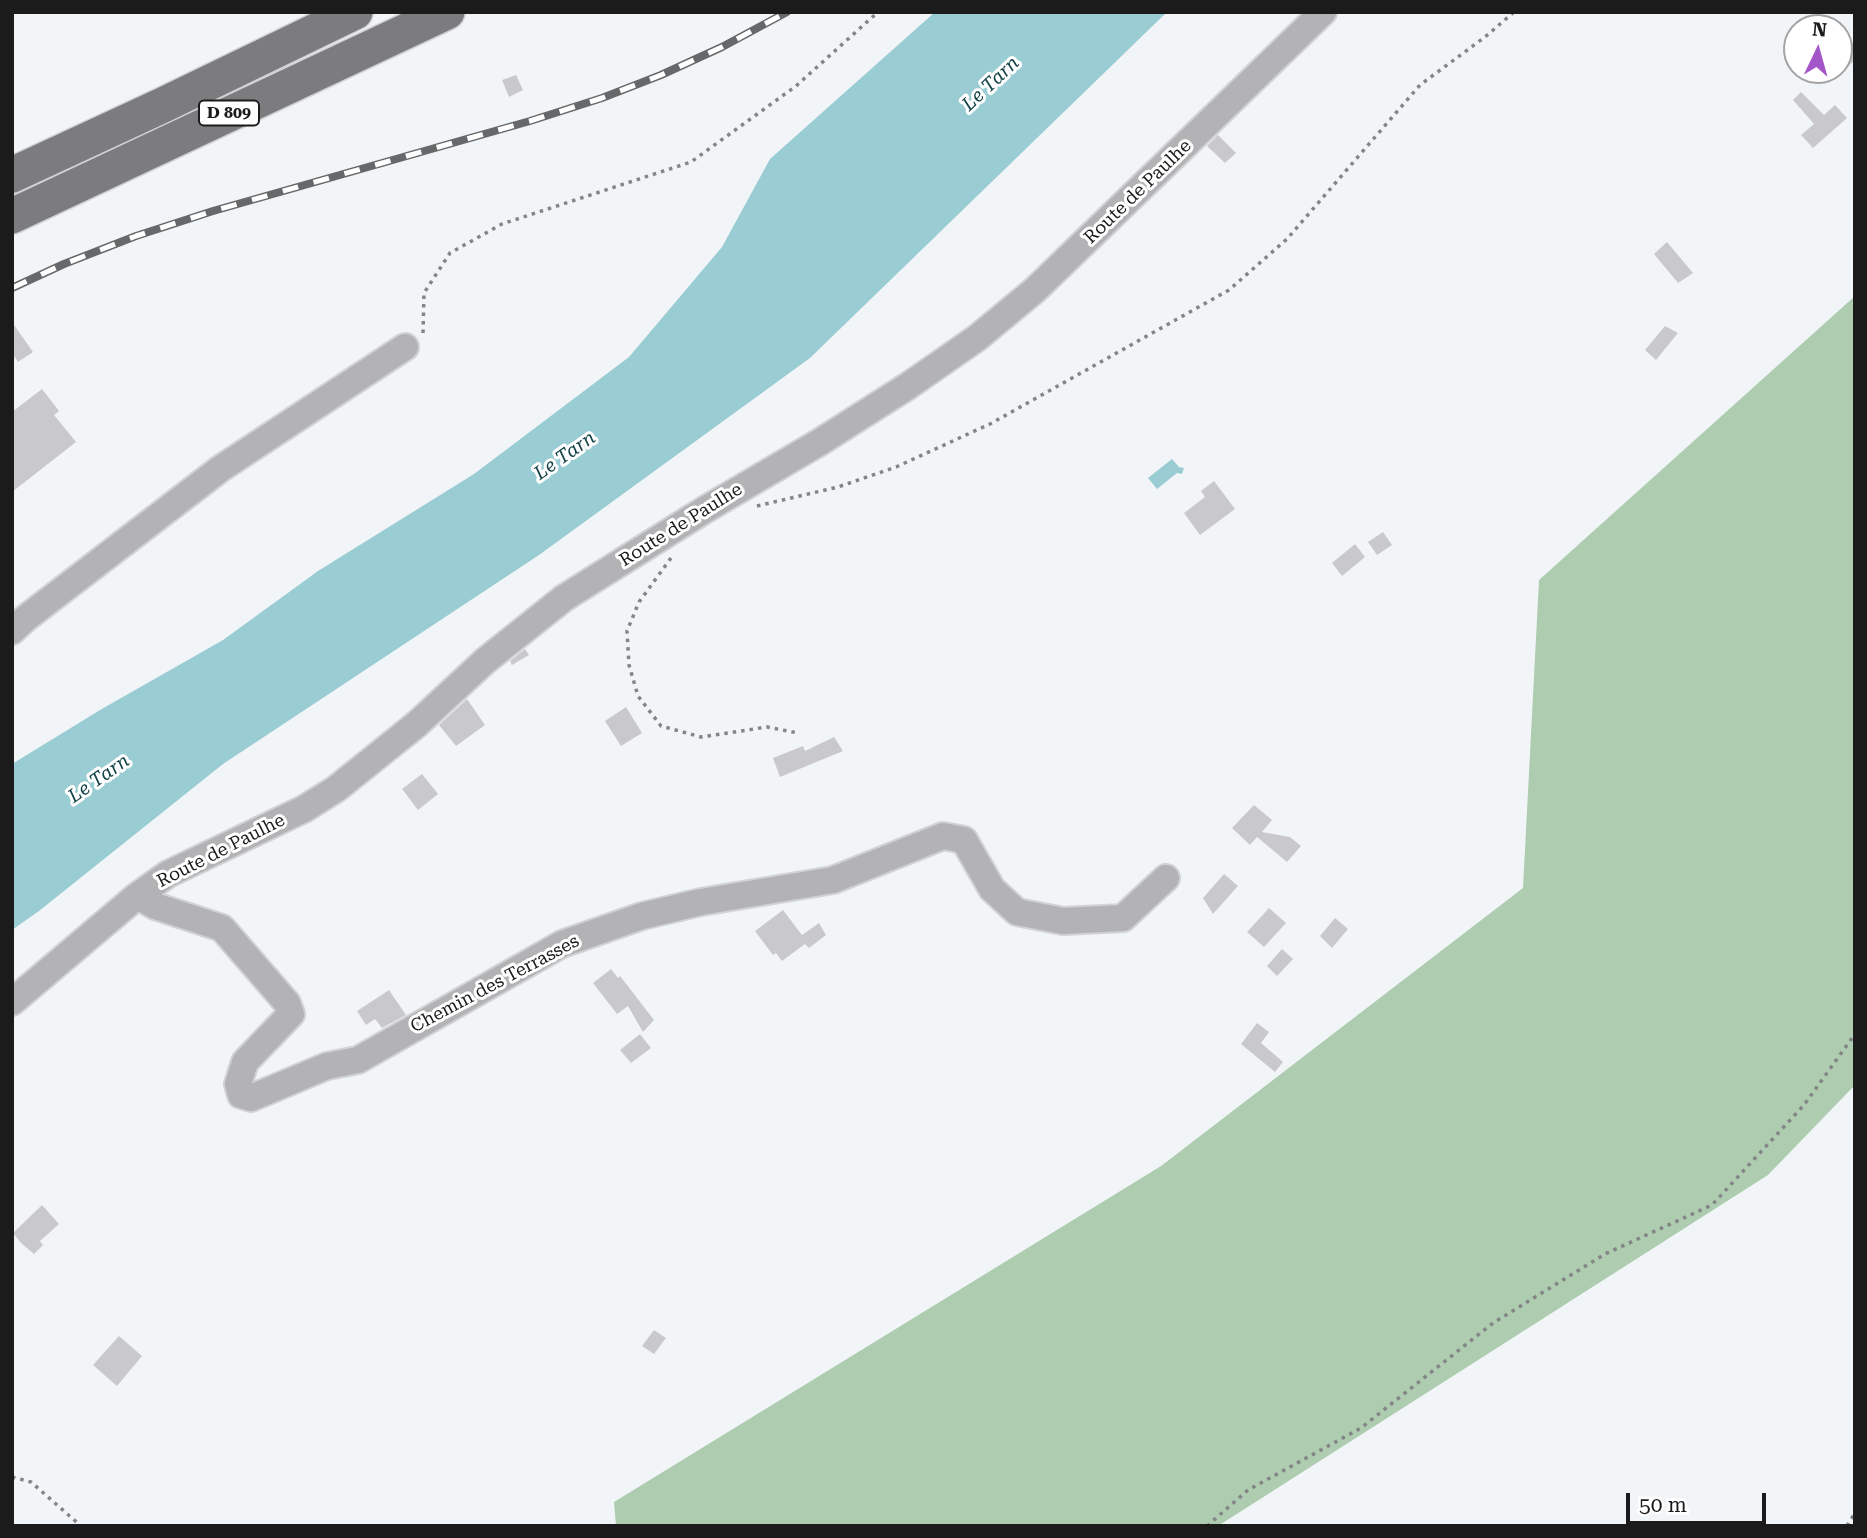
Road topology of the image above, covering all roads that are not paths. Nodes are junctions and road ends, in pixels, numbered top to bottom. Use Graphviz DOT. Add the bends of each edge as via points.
graph roads {
  1 [pos="355,12"];
  2 [pos="446,12"];
  3 [pos="1323,12"];
  4 [pos="12,175"];
  5 [pos="12,216"];
  6 [pos="405,346"];
  7 [pos="12,631"];
  8 [pos="1166,878"];
  9 [pos="137,895"];
  10 [pos="12,1002"];
  1 -- 4 [label="main road, D 809"];
  2 -- 5 [label="main road, D 809"];
  3 -- 9 [label="street, Route de Paulhe" via="1035,290 976,338 842,428 564,598 336,789 168,874"];
  6 -- 7 [label="street" via="220,469"];
  8 -- 9 [label="street, Chemin des Terrasses" via="1122,918 1063,921 1017,912 992,889 964,840 943,836 833,880 701,902 642,916 562,944 358,1059 327,1066 251,1098 241,1095 238,1084 245,1062 291,1014 287,1003 222,928 155,906"];
  9 -- 10 [label="street, Route de Paulhe"];
}
